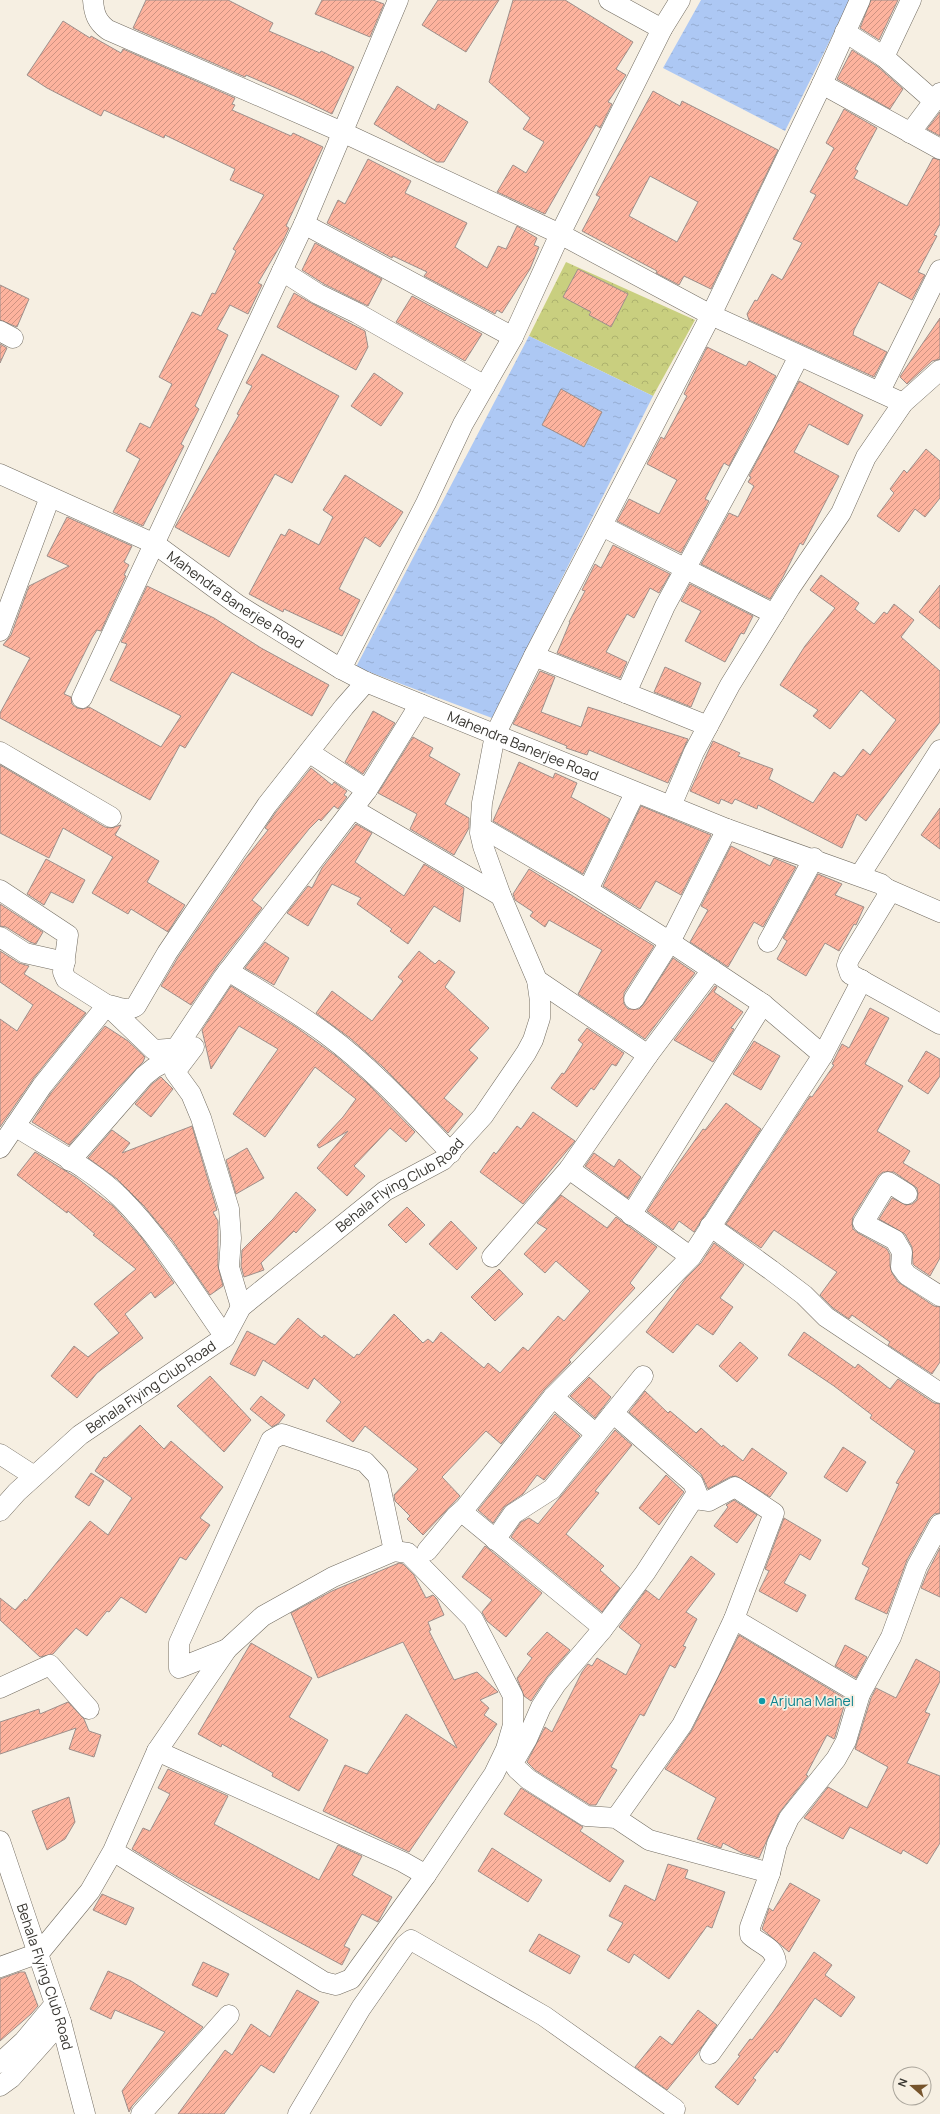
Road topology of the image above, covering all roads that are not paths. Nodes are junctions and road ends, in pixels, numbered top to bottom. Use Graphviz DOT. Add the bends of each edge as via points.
graph roads {
  1 [pos="92,0"];
  2 [pos="398,0"];
  3 [pos="609,0"];
  4 [pos="680,0"];
  5 [pos="860,0"];
  6 [pos="911,0"];
  7 [pos="662,29"];
  8 [pos="845,32"];
  9 [pos="884,57"];
  10 [pos="822,84"];
  11 [pos="937,97"];
  12 [pos="342,132"];
  13 [pos="910,133"];
  14 [pos="940,149"];
  15 [pos="304,224"];
  16 [pos="560,234"];
  17 [pos="940,270"];
  18 [pos="282,271"];
  19 [pos="712,315"];
  20 [pos="513,337"];
  21 [pos="799,356"];
  22 [pos="940,370"];
  23 [pos="485,386"];
  24 [pos="880,391"];
  25 [pos="903,403"];
  26 [pos="0,474"];
  27 [pos="50,498"];
  28 [pos="602,526"];
  29 [pos="154,544"];
  30 [pos="686,569"];
  31 [pos="774,614"];
  32 [pos="0,631"];
  33 [pos="534,656"];
  34 [pos="340,669"];
  35 [pos="366,682"];
  36 [pos="626,693"];
  37 [pos="82,698"];
  38 [pos="420,704"];
  39 [pos="708,726"];
  40 [pos="495,735"];
  41 [pos="940,750"];
  42 [pos="0,752"];
  43 [pos="310,753"];
  44 [pos="368,790"];
  45 [pos="635,793"];
  46 [pos="671,806"];
  47 [pos="353,809"];
  48 [pos="111,817"];
  49 [pos="481,827"];
  50 [pos="727,829"];
  51 [pos="814,858"];
  52 [pos="860,875"];
  53 [pos="887,889"];
  54 [pos="0,890"];
  55 [pos="588,890"];
  56 [pos="501,896"];
  57 [pos="940,912"];
  58 [pos="0,937"];
  59 [pos="670,942"];
  60 [pos="768,942"];
  61 [pos="65,962"];
  62 [pos="712,970"];
  63 [pos="228,971"];
  64 [pos="537,980"];
  65 [pos="862,980"];
  66 [pos="634,999"];
  67 [pos="763,1004"];
  68 [pos="106,1006"];
  69 [pos="940,1024"];
  70 [pos="194,1047"];
  71 [pos="823,1055"];
  72 [pos="648,1056"];
  73 [pos="15,1126"];
  74 [pos="0,1148"];
  75 [pos="451,1153"];
  76 [pos="70,1162"];
  77 [pos="569,1169"];
  78 [pos="906,1194"];
  79 [pos="631,1215"];
  80 [pos="710,1226"];
  81 [pos="492,1256"];
  82 [pos="691,1257"];
  83 [pos="940,1296"];
  84 [pos="241,1307"];
  85 [pos="225,1337"];
  86 [pos="643,1376"];
  87 [pos="940,1392"];
  88 [pos="553,1397"];
  89 [pos="613,1413"];
  90 [pos="596,1434"];
  91 [pos="0,1454"];
  92 [pos="34,1476"];
  93 [pos="695,1499"];
  94 [pos="0,1510"];
  95 [pos="462,1512"];
  96 [pos="940,1524"];
  97 [pos="495,1540"];
  98 [pos="394,1550"];
  99 [pos="427,1551"];
  100 [pos="734,1619"];
  101 [pos="602,1630"];
  102 [pos="227,1649"];
  103 [pos="0,1688"];
  104 [pos="860,1694"];
  105 [pos="89,1709"];
  106 [pos="157,1751"];
  107 [pos="616,1818"];
  108 [pos="0,1841"];
  109 [pos="113,1852"];
  110 [pos="770,1873"];
  111 [pos="426,1874"];
  112 [pos="39,1953"];
  113 [pos="0,1967"];
  114 [pos="58,2013"];
  115 [pos="230,2015"];
  116 [pos="710,2054"];
  117 [pos="0,2063"];
  118 [pos="0,2086"];
  119 [pos="675,2109"];
  120 [pos="85,2114"];
  121 [pos="141,2114"];
  122 [pos="298,2114"];
  1 -- 12 [label="street" via="94,15 108,30"];
  2 -- 12 [label="street"];
  3 -- 7 [label="street"];
  4 -- 7 [label="street"];
  5 -- 8 [label="street, Behala Flying Club Road"];
  6 -- 9 [label="street"];
  7 -- 16 [label="street"];
  8 -- 9 [label="street"];
  8 -- 10 [label="street, Behala Flying Club Road"];
  9 -- 11 [label="street"];
  10 -- 13 [label="street"];
  10 -- 19 [label="street, Behala Flying Club Road"];
  11 -- 13 [label="street"];
  12 -- 15 [label="street"];
  12 -- 16 [label="street"];
  13 -- 14 [label="street"];
  15 -- 18 [label="street"];
  15 -- 20 [label="street"];
  16 -- 19 [label="street"];
  16 -- 20 [label="street"];
  17 -- 24 [label="street"];
  18 -- 23 [label="street" via="318,294 357,313"];
  18 -- 29 [label="street"];
  19 -- 21 [label="street"];
  19 -- 28 [label="street, Behala Flying Club Road"];
  20 -- 23 [label="street"];
  21 -- 24 [label="street"];
  21 -- 30 [label="street"];
  22 -- 25 [label="street"];
  23 -- 34 [label="street" via="463,424 426,503"];
  24 -- 25 [label="street"];
  25 -- 31 [label="street" via="866,457 841,512"];
  26 -- 27 [label="street, Mahendra Banerjee Road"];
  27 -- 29 [label="street, Mahendra Banerjee Road"];
  27 -- 32 [label="street"];
  28 -- 30 [label="street"];
  28 -- 33 [label="street, Behala Flying Club Road"];
  29 -- 34 [label="street, Mahendra Banerjee Road" via="238,605"];
  29 -- 37 [label="street"];
  30 -- 31 [label="street"];
  30 -- 36 [label="street" via="665,606"];
  31 -- 39 [label="street"];
  33 -- 36 [label="street"];
  33 -- 40 [label="street, Behala Flying Club Road"];
  34 -- 35 [label="street, Mahendra Banerjee Road"];
  35 -- 38 [label="street, Mahendra Banerjee Road"];
  35 -- 43 [label="street"];
  36 -- 39 [label="street"];
  38 -- 40 [label="street, Mahendra Banerjee Road"];
  38 -- 44 [label="street"];
  39 -- 46 [label="street"];
  40 -- 45 [label="street, Mahendra Banerjee Road"];
  40 -- 49 [label="street, Behala Flying Club Road" via="482,803"];
  41 -- 52 [label="street"];
  42 -- 48 [label="street"];
  43 -- 44 [label="street"];
  43 -- 68 [label="street" via="267,805 167,953 136,1006 124,1010"];
  44 -- 47 [label="street"];
  45 -- 46 [label="street, Mahendra Banerjee Road"];
  45 -- 55 [label="street"];
  46 -- 50 [label="street, Mahendra Banerjee Road"];
  47 -- 56 [label="street"];
  47 -- 63 [label="street"];
  49 -- 55 [label="street"];
  49 -- 56 [label="street, Behala Flying Club Road" via="483,846"];
  50 -- 51 [label="street, Mahendra Banerjee Road"];
  50 -- 59 [label="street"];
  51 -- 52 [label="street, Mahendra Banerjee Road"];
  51 -- 60 [label="street"];
  52 -- 53 [label="street, Mahendra Banerjee Road"];
  53 -- 57 [label="street, Mahendra Banerjee Road"];
  53 -- 65 [label="street" via="887,897 847,965 850,974"];
  54 -- 61 [label="street" via="66,932 69,938"];
  55 -- 59 [label="street"];
  56 -- 64 [label="street, Behala Flying Club Road"];
  58 -- 61 [label="street" via="25,953"];
  59 -- 62 [label="street"];
  59 -- 66 [label="street"];
  61 -- 68 [label="street" via="63,972 66,979"];
  62 -- 67 [label="street"];
  62 -- 72 [label="street"];
  63 -- 70 [label="street" via="175,1050"];
  63 -- 75 [label="street" via="266,993 326,1034 401,1101"];
  64 -- 72 [label="street"];
  64 -- 75 [label="street, Behala Flying Club Road" via="540,1018 533,1040 483,1116"];
  65 -- 69 [label="street"];
  65 -- 71 [label="street"];
  67 -- 71 [label="street"];
  67 -- 79 [label="street"];
  68 -- 70 [label="street" via="154,1050"];
  68 -- 73 [label="street" via="42,1086"];
  70 -- 76 [label="street" via="144,1076"];
  70 -- 84 [label="street" via="175,1072 191,1094 201,1118 229,1209 229,1267"];
  71 -- 80 [label="street"];
  72 -- 77 [label="street"];
  73 -- 74 [label="street"];
  73 -- 76 [label="street"];
  75 -- 84 [label="street, Behala Flying Club Road" via="438,1163 385,1191"];
  76 -- 85 [label="street" via="95,1177 121,1198 161,1247"];
  77 -- 79 [label="street"];
  77 -- 81 [label="street"];
  78 -- 83 [label="street" via="888,1182 863,1223 895,1240 902,1252 901,1267 907,1275"];
  79 -- 82 [label="street"];
  80 -- 82 [label="street"];
  80 -- 87 [label="street" via="804,1295 826,1317"];
  82 -- 88 [label="street"];
  84 -- 85 [label="street, Behala Flying Club Road"];
  85 -- 92 [label="street, Behala Flying Club Road" via="80,1435"];
  86 -- 89 [label="street"];
  88 -- 90 [label="street"];
  88 -- 95 [label="street"];
  89 -- 90 [label="street"];
  89 -- 93 [label="street" via="693,1483 698,1493"];
  90 -- 97 [label="street" via="552,1490 513,1514"];
  91 -- 92 [label="street"];
  92 -- 94 [label="street, Behala Flying Club Road"];
  93 -- 100 [label="street" via="710,1501 735,1487 774,1513"];
  93 -- 101 [label="street" via="645,1573"];
  95 -- 97 [label="street"];
  95 -- 99 [label="street"];
  96 -- 104 [label="street" via="917,1566 891,1637"];
  97 -- 101 [label="street" via="601,1626"];
  98 -- 102 [label="street" via="334,1577 264,1616"];
  98 -- 102 [label="street" via="378,1476 365,1462 282,1434 271,1440 179,1643 179,1668"];
  98 -- 111 [label="street" via="408,1553 473,1619 513,1696 513,1725 506,1749 494,1774"];
  100 -- 104 [label="street"];
  100 -- 107 [label="street" via="682,1725"];
  101 -- 107 [label="street" via="556,1684 541,1707 527,1740 513,1763 528,1779 586,1816"];
  102 -- 106 [label="street"];
  103 -- 105 [label="street" via="50,1665"];
  104 -- 110 [label="street" via="846,1741 836,1759 789,1818 777,1844"];
  106 -- 109 [label="street"];
  106 -- 111 [label="street"];
  107 -- 110 [label="street" via="649,1840"];
  108 -- 112 [label="street, Behala Flying Club Road"];
  109 -- 111 [label="street" via="324,1982 336,1985 351,1980"];
  109 -- 112 [label="street" via="90,1890"];
  110 -- 116 [label="street" via="750,1927 750,1935 770,1948 775,1954 776,1962"];
  112 -- 113 [label="street"];
  112 -- 114 [label="street, Behala Flying Club Road"];
  114 -- 117 [label="street"];
  114 -- 118 [label="street" via="11,2078"];
  114 -- 120 [label="street, Behala Flying Club Road"];
  115 -- 121 [label="street"];
  119 -- 122 [label="street" via="544,2016 411,1940 361,2008"];
}
